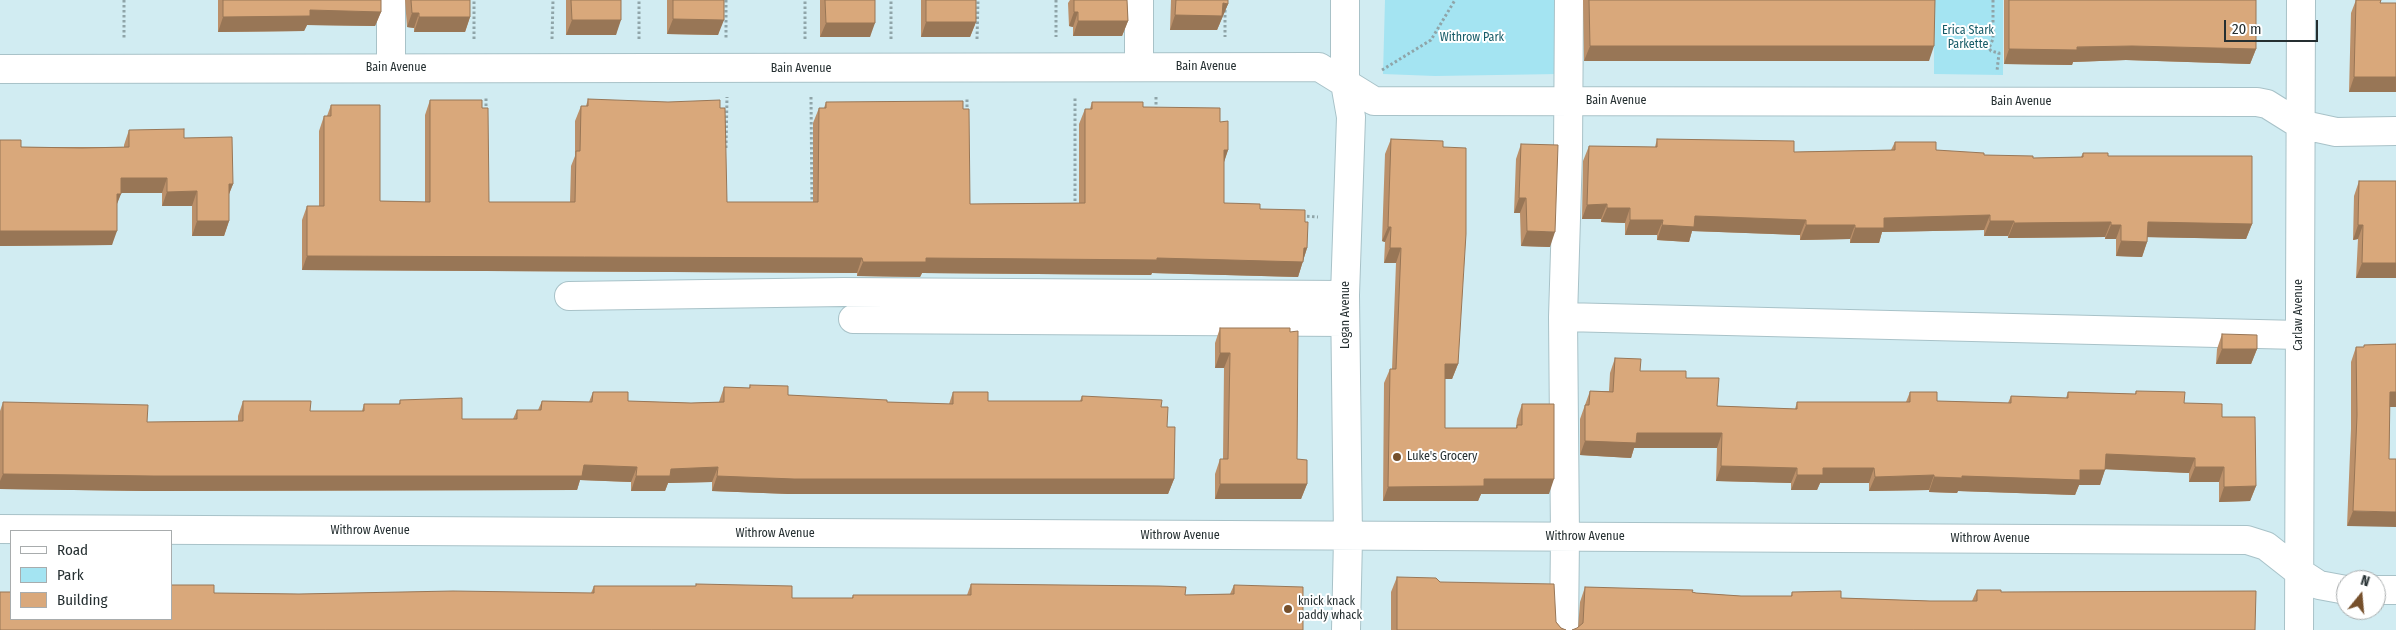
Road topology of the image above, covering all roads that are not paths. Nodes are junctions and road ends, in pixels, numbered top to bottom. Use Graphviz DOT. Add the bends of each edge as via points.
graph roads {
  1 [pos="391,0"];
  2 [pos="1139,0"];
  3 [pos="1345,0"];
  4 [pos="1569,0"];
  5 [pos="2301,0"];
  6 [pos="1139,67"];
  7 [pos="391,68"];
  8 [pos="0,69"];
  9 [pos="1345,83"];
  10 [pos="1568,101"];
  11 [pos="2299,124"];
  12 [pos="2396,131"];
  13 [pos="1345,295"];
  14 [pos="569,296"];
  15 [pos="1563,317"];
  16 [pos="853,320"];
  17 [pos="1345,322"];
  18 [pos="2299,335"];
  19 [pos="172,531"];
  20 [pos="1565,536"];
  21 [pos="1348,538"];
  22 [pos="2299,572"];
  23 [pos="2336,588"];
  24 [pos="1346,630"];
  25 [pos="1564,630"];
  26 [pos="2299,630"];
  1 -- 7 [label="street"];
  2 -- 6 [label="street"];
  3 -- 9 [label="street, Logan Avenue"];
  4 -- 10 [label="street"];
  5 -- 11 [label="street, Carlaw Avenue"];
  6 -- 7 [label="street, Bain Avenue"];
  6 -- 9 [label="street, Bain Avenue" via="1319,67"];
  7 -- 8 [label="street, Bain Avenue"];
  9 -- 10 [label="street, Bain Avenue" via="1374,101"];
  9 -- 13 [label="street, Logan Avenue" via="1351,117"];
  10 -- 11 [label="street, Bain Avenue" via="2257,102 2267,104"];
  10 -- 15 [label="street"];
  11 -- 12 [label="street, Bain Avenue" via="2336,132"];
  11 -- 18 [label="street, Carlaw Avenue"];
  13 -- 14 [label="street" via="844,292"];
  13 -- 17 [label="street, Logan Avenue"];
  15 -- 18 [label="street"];
  15 -- 20 [label="street"];
  16 -- 17 [label="street"];
  17 -- 21 [label="street, Logan Avenue"];
  18 -- 22 [label="street, Carlaw Avenue"];
  19 -- 21 [label="street, Withrow Avenue"];
  20 -- 21 [label="street, Withrow Avenue"];
  20 -- 22 [label="street, Withrow Avenue" via="2247,540 2266,546"];
  20 -- 25 [label="street"];
  21 -- 24 [label="street, Logan Avenue"];
  22 -- 23 [label="street, Withrow Avenue" via="2319,585"];
  22 -- 26 [label="street, Carlaw Avenue"];
}
